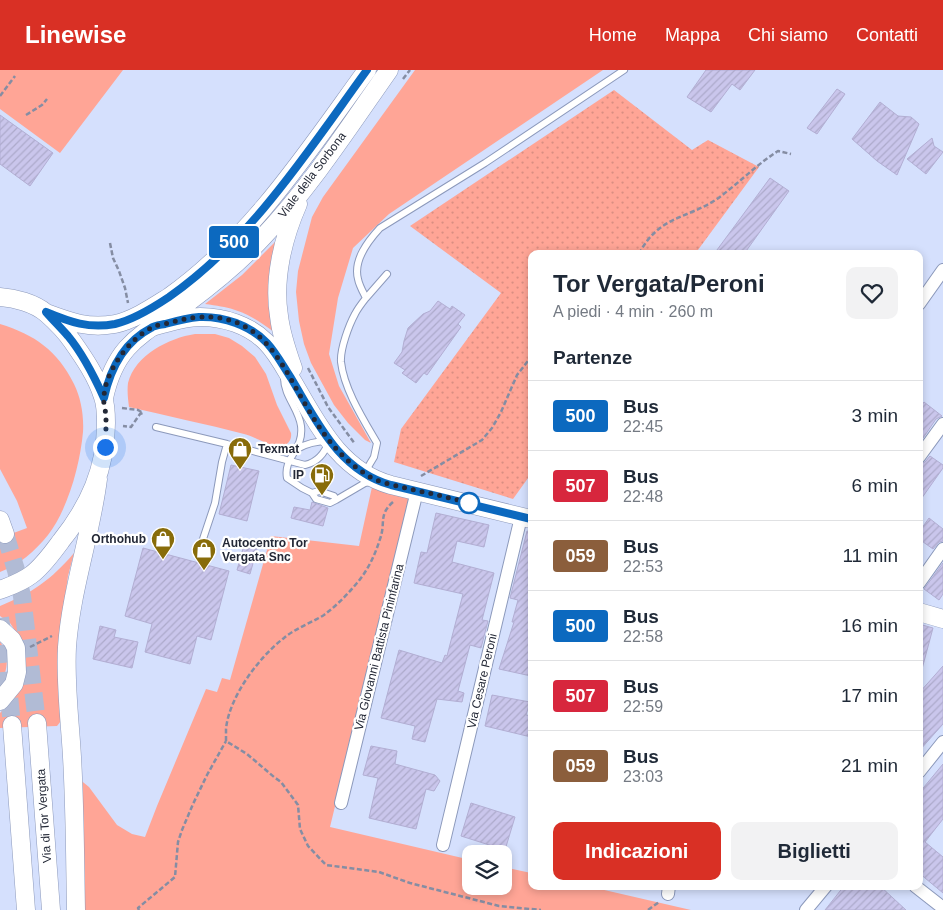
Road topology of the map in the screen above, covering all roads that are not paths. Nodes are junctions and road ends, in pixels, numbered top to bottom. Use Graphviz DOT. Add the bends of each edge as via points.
graph roads {
  1 [pos="367,70"];
  2 [pos="389,70"];
  3 [pos="624,70"];
  4 [pos="304,190"];
  5 [pos="387,274"];
  6 [pos="941,277"];
  7 [pos="0,297"];
  8 [pos="366,298"];
  9 [pos="923,299"];
  10 [pos="46,312"];
  11 [pos="152,327"];
  12 [pos="286,369"];
  13 [pos="298,390"];
  14 [pos="104,398"];
  15 [pos="943,424"];
  16 [pos="156,427"];
  17 [pos="329,441"];
  18 [pos="227,444"];
  19 [pos="297,449"];
  20 [pos="923,452"];
  21 [pos="289,461"];
  22 [pos="370,477"];
  23 [pos="98,478"];
  24 [pos="416,485"];
  25 [pos="526,518"];
  26 [pos="943,549"];
  27 [pos="211,551"];
  28 [pos="923,577"];
  29 [pos="0,590"];
  30 [pos="923,613"];
  31 [pos="943,619"];
  32 [pos="0,629"];
  33 [pos="0,701"];
  34 [pos="37,723"];
  35 [pos="12,725"];
  36 [pos="943,742"];
  37 [pos="923,767"];
  38 [pos="341,803"];
  39 [pos="443,845"];
  40 [pos="823,890"];
  41 [pos="920,890"];
  42 [pos="943,908"];
  43 [pos="26,910"];
  44 [pos="51,910"];
  45 [pos="76,910"];
  46 [pos="806,910"];
  1 -- 10 [label="street, Viale della Sorbona" via="286,182 244,231 189,282 155,306 117,324 88,326 68,322"];
  2 -- 4 [label="street, Viale della Sorbona"];
  3 -- 8 [label="lane" via="485,163 380,228 362,253 357,269"];
  4 -- 11 [label="street, Viale della Sorbona" via="264,236 228,270"];
  4 -- 13 [label="street" via="284,243 278,293 278,315"];
  5 -- 8 [label="lane"];
  6 -- 9 [label="street"];
  7 -- 10 [label="street, Viale della Sorbona"];
  8 -- 22 [label="lane" via="354,315 341,360 348,388 377,443"];
  10 -- 14 [label="street" via="79,351"];
  11 -- 12 [label="street" via="199,317 232,322 266,342"];
  11 -- 14 [label="street, Viale della Sorbona" via="134,341 117,361"];
  12 -- 13 [label="street"];
  12 -- 19 [label="lane" via="285,388 301,427"];
  13 -- 17 [label="street"];
  14 -- 23 [label="street" via="106,431"];
  15 -- 20 [label="street"];
  16 -- 18 [label="lane"];
  17 -- 19 [label="lane" via="312,442"];
  17 -- 21 [label="lane" via="324,454 311,464"];
  17 -- 22 [label="street" via="344,458"];
  18 -- 21 [label="lane"];
  18 -- 27 [label="lane" via="215,503 200,548"];
  19 -- 21 [label="lane"];
  21 -- 22 [label="lane" via="287,478 302,488 334,496 336,500"];
  22 -- 24 [label="street"];
  23 -- 29 [label="street" via="77,520 47,559 30,576"];
  23 -- 45 [label="street" via="75,586 67,646"];
  24 -- 25 [label="street"];
  24 -- 38 [label="street, Via Giovanni Battista Pininfarina"];
  25 -- 39 [label="street, Via Cesare Peroni"];
  26 -- 28 [label="street"];
  30 -- 31 [label="street"];
  32 -- 33 [label="street" via="16,648 17,672 16,680"];
  34 -- 44 [label="street, Via di Tor Vergata"];
  35 -- 43 [label="street, Via di Tor Vergata"];
  36 -- 37 [label="street"];
  40 -- 46 [label="street"];
  41 -- 42 [label="street"];
}
